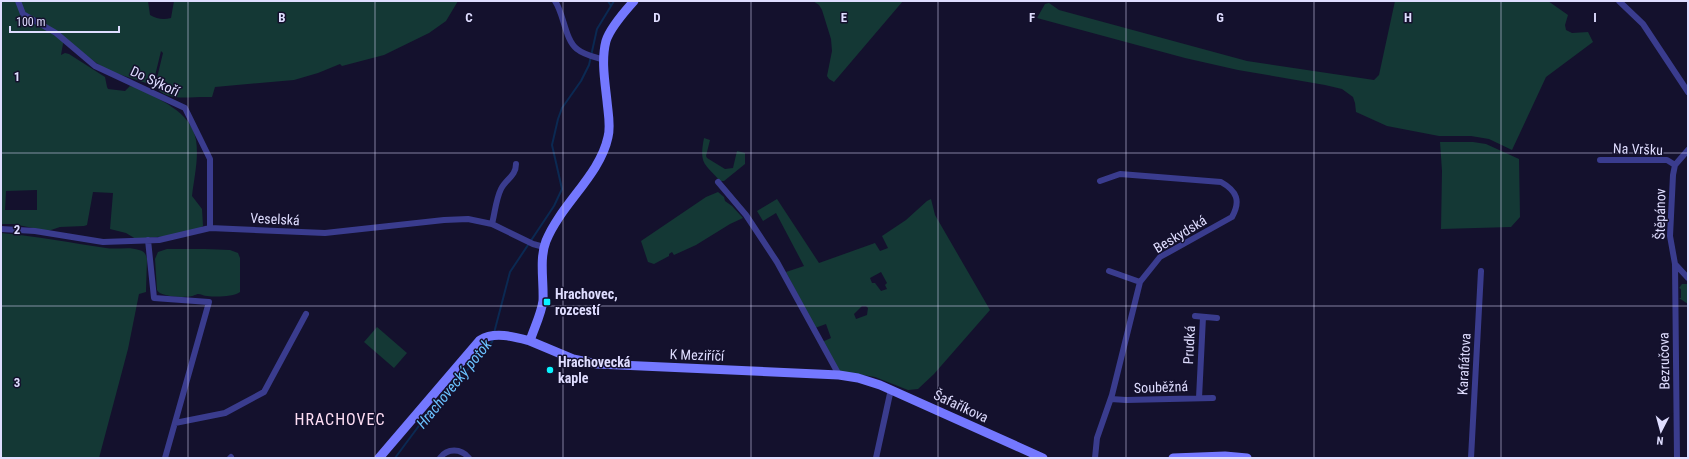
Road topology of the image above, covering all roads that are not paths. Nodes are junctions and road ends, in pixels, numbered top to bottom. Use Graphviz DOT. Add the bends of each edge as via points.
graph roads {
  1 [pos="18,1"];
  2 [pos="555,1"];
  3 [pos="634,1"];
  4 [pos="1619,1"];
  5 [pos="600,59"];
  6 [pos="1688,92"];
  7 [pos="1688,150"];
  8 [pos="1600,160"];
  9 [pos="516,164"];
  10 [pos="1675,165"];
  11 [pos="1100,181"];
  12 [pos="718,182"];
  13 [pos="492,224"];
  14 [pos="210,228"];
  15 [pos="1,229"];
  16 [pos="148,240"];
  17 [pos="544,247"];
  18 [pos="1675,264"];
  19 [pos="1109,271"];
  20 [pos="1481,271"];
  21 [pos="1688,278"];
  22 [pos="1140,282"];
  23 [pos="306,314"];
  24 [pos="1195,316"];
  25 [pos="1203,317"];
  26 [pos="1217,318"];
  27 [pos="530,341"];
  28 [pos="839,375"];
  29 [pos="866,380"];
  30 [pos="891,389"];
  31 [pos="1199,398"];
  32 [pos="1213,398"];
  33 [pos="1111,399"];
  34 [pos="175,423"];
  35 [pos="165,458"];
  36 [pos="379,458"];
  37 [pos="440,458"];
  38 [pos="469,458"];
  39 [pos="876,458"];
  40 [pos="1043,458"];
  41 [pos="1095,458"];
  42 [pos="1173,458"];
  43 [pos="1247,458"];
  44 [pos="1471,458"];
  45 [pos="1677,458"];
  1 -- 14 [label="street, Do Sýkoří" via="23,14 56,33 95,66 185,108 210,159"];
  2 -- 5 [label="street" via="560,8 573,46"];
  3 -- 5 [label="street" via="607,40"];
  4 -- 6 [label="street" via="1643,24"];
  5 -- 17 [label="street" via="609,124 608,137 602,155 558,216"];
  7 -- 10 [label="street"];
  8 -- 10 [label="street, Na Vršku" via="1666,160"];
  9 -- 13 [label="street" via="514,174 501,189"];
  10 -- 18 [label="street, Štěpánov" via="1670,236"];
  11 -- 22 [label="street, Beskydská" via="1120,174 1213,181 1221,182 1234,192 1237,200 1232,217 1160,257"];
  12 -- 28 [label="street" via="746,215 777,262"];
  13 -- 14 [label="street, Veselská" via="468,219 444,220 325,233"];
  13 -- 17 [label="street, Veselská"];
  14 -- 16 [label="street, Veselská" via="159,240"];
  15 -- 16 [label="street, Veselská" via="103,242"];
  16 -- 34 [label="street" via="154,298 209,302"];
  17 -- 27 [label="street" via="542,304"];
  18 -- 21 [label="street"];
  18 -- 45 [label="street, Bezručova"];
  19 -- 22 [label="street"];
  20 -- 44 [label="street, Karafiátova"];
  22 -- 33 [label="street, Beskydská"];
  23 -- 34 [label="street" via="264,392 225,413"];
  24 -- 25 [label="street"];
  25 -- 26 [label="street"];
  25 -- 31 [label="street, Prudká"];
  27 -- 28 [label="street, K Meziříčí" via="573,359 597,364"];
  27 -- 36 [label="street, K Meziříčí" via="494,336 483,338"];
  28 -- 29 [label="street, K Meziříčí"];
  29 -- 30 [label="street, Šafaříkova"];
  30 -- 39 [label="street"];
  30 -- 40 [label="street, Šafaříkova"];
  31 -- 32 [label="street, Souběžná"];
  31 -- 33 [label="street, Souběžná"];
  33 -- 41 [label="street, Beskydská" via="1098,434"];
  34 -- 35 [label="street"];
  37 -- 38 [label="street" via="450,450 462,452"];
  42 -- 43 [label="street"];
}
